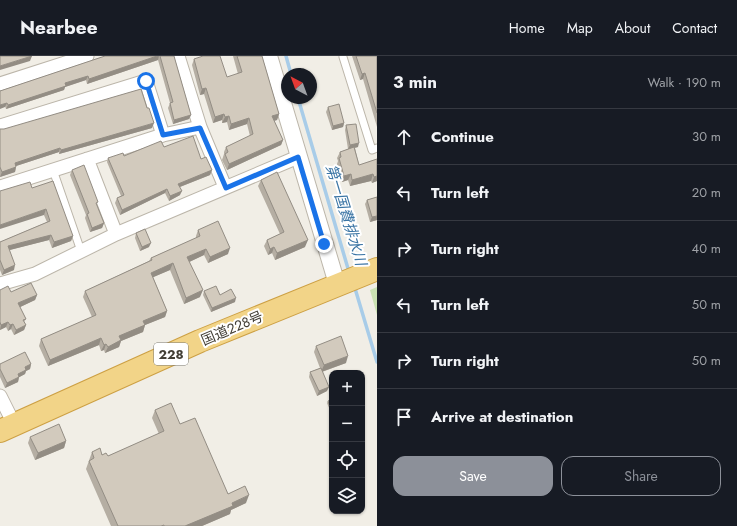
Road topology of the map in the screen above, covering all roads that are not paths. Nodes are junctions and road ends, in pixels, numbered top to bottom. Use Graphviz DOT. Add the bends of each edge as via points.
graph roads {
  1 [pos="86,56"];
  2 [pos="178,56"];
  3 [pos="269,56"];
  4 [pos="343,57"];
  5 [pos="0,84"];
  6 [pos="0,126"];
  7 [pos="200,128"];
  8 [pos="163,135"];
  9 [pos="377,148"];
  10 [pos="298,157"];
  11 [pos="87,159"];
  12 [pos="53,170"];
  13 [pos="0,187"];
  14 [pos="226,188"];
  15 [pos="116,234"];
  16 [pos="81,251"];
  17 [pos="371,271"];
  18 [pos="340,283"];
  19 [pos="0,284"];
  20 [pos="0,396"];
  21 [pos="7,428"];
  1 -- 5 [label="street"];
  2 -- 7 [label="street"];
  3 -- 10 [label="street"];
  4 -- 9 [label="lane" via="372,150"];
  6 -- 8 [label="street" via="146,81"];
  7 -- 8 [label="street"];
  7 -- 14 [label="street"];
  8 -- 11 [label="street"];
  10 -- 14 [label="street"];
  10 -- 18 [label="street"];
  11 -- 12 [label="street"];
  11 -- 15 [label="street"];
  12 -- 13 [label="street"];
  12 -- 16 [label="lane"];
  14 -- 15 [label="street"];
  15 -- 16 [label="street"];
  16 -- 19 [label="street" via="35,274"];
  17 -- 18 [label="highway, 国道228号 / 228"];
  18 -- 21 [label="highway, 国道228号 / 228" via="200,341"];
  20 -- 21 [label="street"];
}
